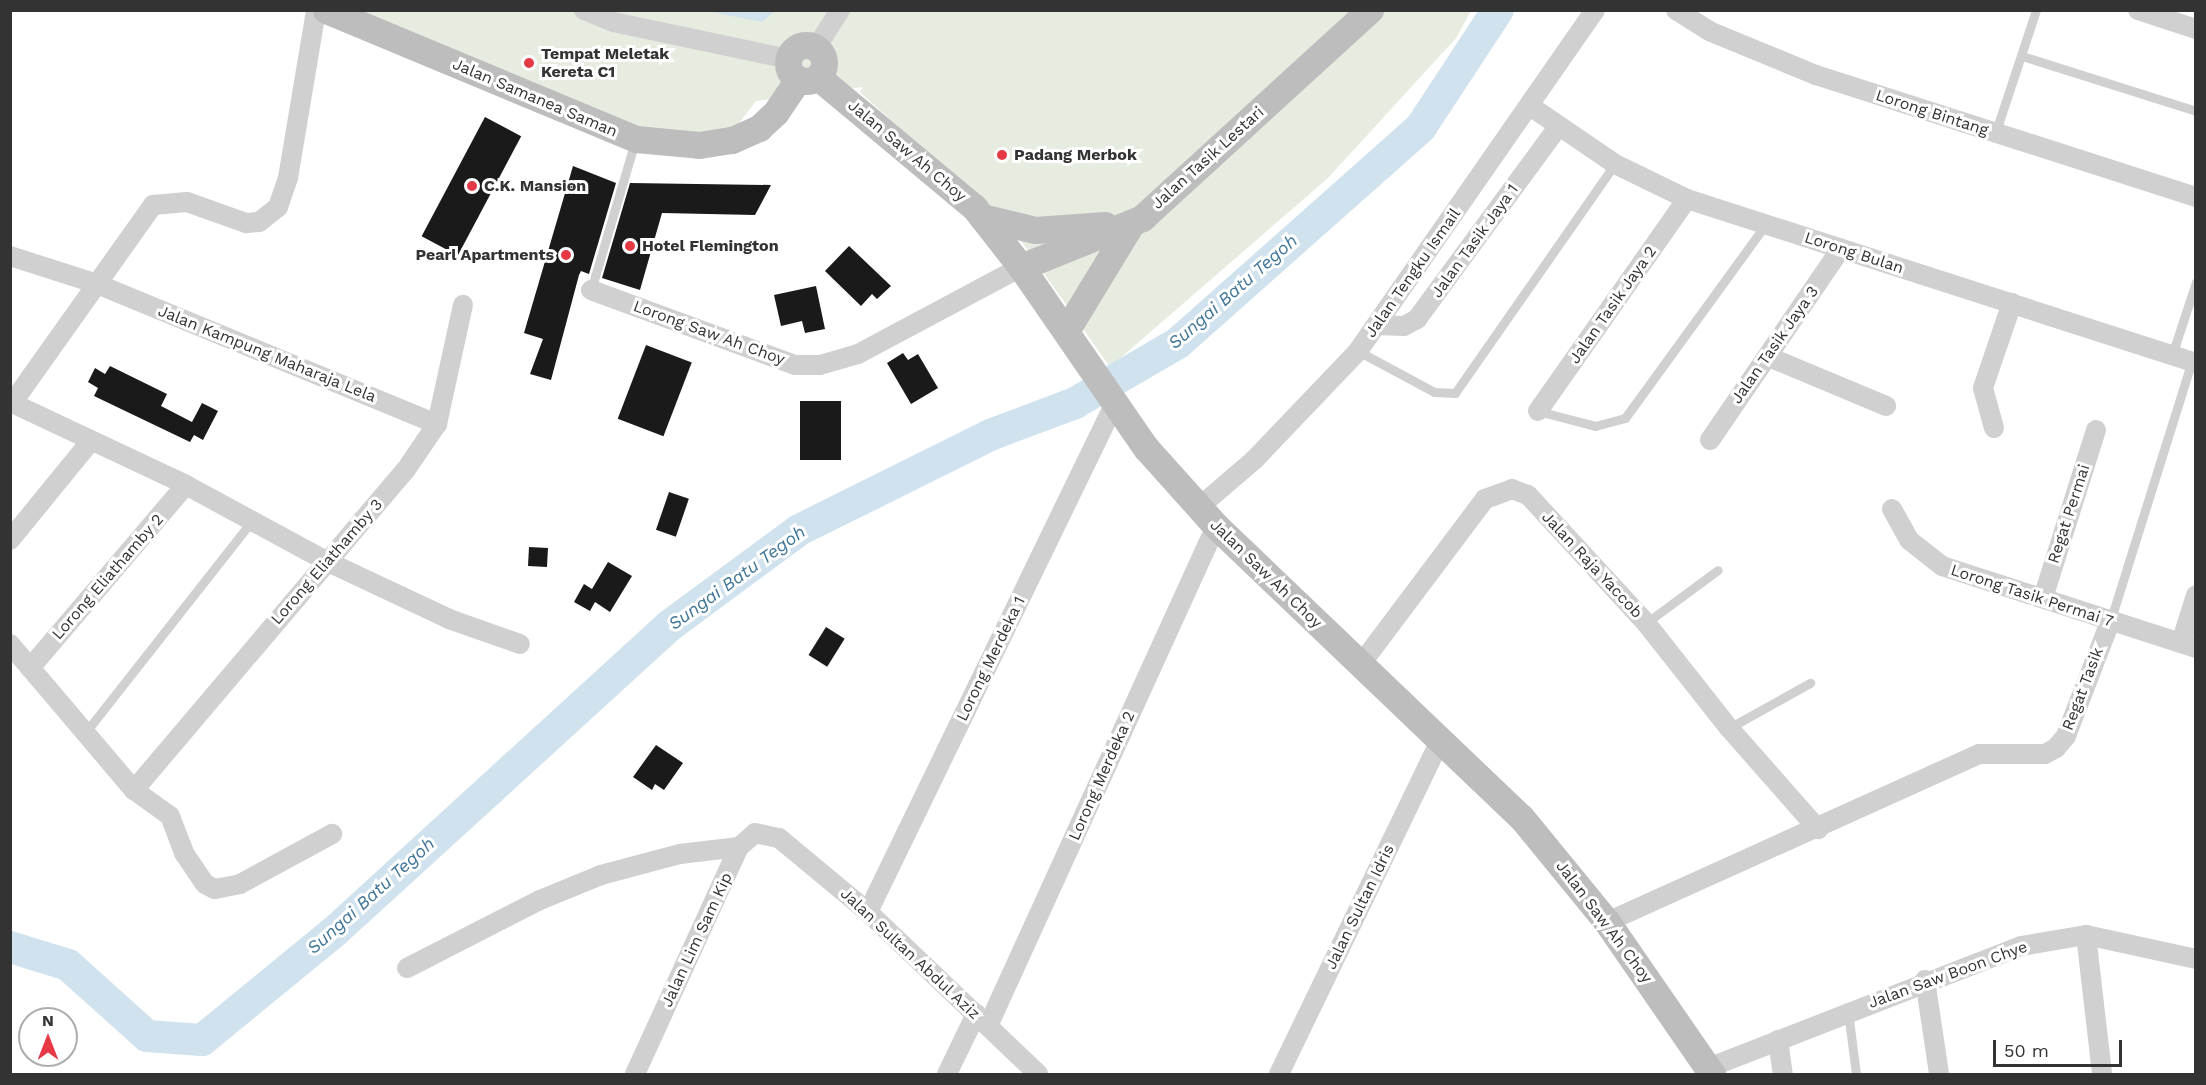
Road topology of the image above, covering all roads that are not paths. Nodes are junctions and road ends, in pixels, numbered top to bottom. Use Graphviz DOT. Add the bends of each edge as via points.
graph roads {
  1 [pos="316,10"];
  2 [pos="326,10"];
  3 [pos="584,10"];
  4 [pos="840,10"];
  5 [pos="1370,10"];
  6 [pos="1595,10"];
  7 [pos="1676,10"];
  8 [pos="2036,10"];
  9 [pos="2138,10"];
  10 [pos="2196,29"];
  11 [pos="816,48"];
  12 [pos="2022,56"];
  13 [pos="802,72"];
  14 [pos="1530,106"];
  15 [pos="2196,111"];
  16 [pos="1558,127"];
  17 [pos="1995,134"];
  18 [pos="636,139"];
  19 [pos="1615,164"];
  20 [pos="2196,197"];
  21 [pos="1688,199"];
  22 [pos="982,217"];
  23 [pos="1131,224"];
  24 [pos="1765,225"];
  25 [pos="1840,250"];
  26 [pos="10,256"];
  27 [pos="1022,267"];
  28 [pos="2196,282"];
  29 [pos="97,284"];
  30 [pos="591,290"];
  31 [pos="2012,303"];
  32 [pos="463,305"];
  33 [pos="1376,325"];
  34 [pos="1066,331"];
  35 [pos="1358,351"];
  36 [pos="2172,355"];
  37 [pos="1769,357"];
  38 [pos="2194,362"];
  39 [pos="1106,392"];
  40 [pos="12,402"];
  41 [pos="1886,406"];
  42 [pos="1538,411"];
  43 [pos="437,424"];
  44 [pos="1994,428"];
  45 [pos="2096,430"];
  46 [pos="1710,440"];
  47 [pos="90,442"];
  48 [pos="186,485"];
  49 [pos="1892,509"];
  50 [pos="1207,517"];
  51 [pos="252,521"];
  52 [pos="10,540"];
  53 [pos="326,561"];
  54 [pos="1718,570"];
  55 [pos="2196,595"];
  56 [pos="2043,598"];
  57 [pos="2110,622"];
  58 [pos="1646,623"];
  59 [pos="10,644"];
  60 [pos="520,644"];
  61 [pos="2188,646"];
  62 [pos="1361,664"];
  63 [pos="30,668"];
  64 [pos="1810,683"];
  65 [pos="1729,728"];
  66 [pos="85,733"];
  67 [pos="1441,739"];
  68 [pos="134,790"];
  69 [pos="1818,829"];
  70 [pos="332,834"];
  71 [pos="739,847"];
  72 [pos="868,912"];
  73 [pos="1607,922"];
  74 [pos="2086,935"];
  75 [pos="2196,959"];
  76 [pos="407,968"];
  77 [pos="1925,980"];
  78 [pos="1848,1012"];
  79 [pos="982,1020"];
  80 [pos="1778,1040"];
  81 [pos="1710,1071"];
  82 [pos="635,1074"];
  83 [pos="947,1074"];
  84 [pos="1038,1074"];
  85 [pos="1280,1074"];
  86 [pos="1783,1074"];
  87 [pos="1857,1074"];
  88 [pos="1938,1074"];
  89 [pos="2102,1074"];
  1 -- 29 [label="street" via="288,178 278,207 259,222 246,223 187,202 153,205"];
  2 -- 18 [label="street, Jalan Samanea Saman"];
  3 -- 13 [label="street" via="613,22"];
  4 -- 11 [label="street"];
  5 -- 23 [label="street, Jalan Tasik Lestari" via="1154,209"];
  6 -- 14 [label="street, Jalan Tengku Ismail"];
  7 -- 17 [label="street, Lorong Bintang" via="1709,31 1816,75"];
  8 -- 12 [label="lane"];
  9 -- 10 [label="street"];
  11 -- 13 [label="street" via="825,62"];
  12 -- 15 [label="lane"];
  12 -- 17 [label="lane"];
  13 -- 18 [label="street, Jalan Samanea Saman" via="759,128 732,140 699,145"];
  13 -- 22 [label="street, Jalan Saw Ah Choy" via="952,184"];
  14 -- 16 [label="street, Lorong Bulan"];
  14 -- 33 [label="street, Jalan Tengku Ismail"];
  16 -- 19 [label="street, Lorong Bulan"];
  16 -- 33 [label="street, Jalan Tasik Jaya 1" via="1417,319 1404,326"];
  17 -- 20 [label="street, Lorong Bintang"];
  18 -- 30 [label="lane"];
  19 -- 21 [label="street, Lorong Bulan"];
  19 -- 35 [label="lane" via="1455,393 1434,392"];
  21 -- 24 [label="street, Lorong Bulan"];
  21 -- 42 [label="street, Jalan Tasik Jaya 2"];
  22 -- 23 [label="street" via="1035,230"];
  22 -- 27 [label="street, Jalan Saw Ah Choy"];
  23 -- 27 [label="street, Jalan Tasik Lestari"];
  23 -- 34 [label="street"];
  24 -- 25 [label="street, Lorong Bulan"];
  24 -- 42 [label="lane" via="1625,418 1595,426"];
  25 -- 31 [label="street, Lorong Bulan"];
  25 -- 37 [label="street, Jalan Tasik Jaya 3"];
  26 -- 29 [label="street, Jalan Kampung Maharaja Lela"];
  27 -- 30 [label="street, Lorong Saw Ah Choy" via="858,354 820,365 795,365"];
  27 -- 34 [label="street, Jalan Saw Ah Choy"];
  28 -- 36 [label="lane"];
  29 -- 40 [label="street"];
  29 -- 43 [label="street, Jalan Kampung Maharaja Lela"];
  31 -- 36 [label="street, Lorong Bulan"];
  31 -- 44 [label="street" via="1983,388"];
  32 -- 43 [label="street, Lorong Eliathamby 3"];
  33 -- 35 [label="street, Jalan Tengku Ismail"];
  34 -- 39 [label="street, Jalan Saw Ah Choy"];
  35 -- 50 [label="street, Jalan Tengku Ismail" via="1262,452"];
  36 -- 38 [label="street, Lorong Bulan"];
  37 -- 41 [label="street"];
  37 -- 46 [label="street, Jalan Tasik Jaya 3"];
  38 -- 57 [label="lane"];
  39 -- 50 [label="street, Jalan Saw Ah Choy"];
  39 -- 72 [label="street, Lorong Merdeka 1"];
  40 -- 47 [label="street"];
  43 -- 53 [label="street, Lorong Eliathamby 3" via="405,471"];
  45 -- 56 [label="street, Regat Permai"];
  47 -- 48 [label="street"];
  47 -- 52 [label="street"];
  48 -- 51 [label="street"];
  48 -- 63 [label="street, Lorong Eliathamby 2"];
  49 -- 56 [label="street, Lorong Tasik Permai 7" via="1908,540 1942,566"];
  50 -- 62 [label="street, Jalan Saw Ah Choy"];
  50 -- 79 [label="street, Lorong Merdeka 2"];
  51 -- 53 [label="street"];
  51 -- 66 [label="lane"];
  53 -- 60 [label="street" via="449,619"];
  53 -- 68 [label="street, Lorong Eliathamby 3"];
  54 -- 58 [label="lane"];
  55 -- 61 [label="street"];
  56 -- 57 [label="street, Lorong Tasik Permai 7"];
  57 -- 61 [label="street, Lorong Tasik Permai 7"];
  57 -- 69 [label="street, Regat Tasik" via="2066,736 2056,748 2045,754 1978,754"];
  58 -- 62 [label="street, Jalan Raja Yaccob" via="1528,495 1512,489 1485,499"];
  58 -- 65 [label="street, Jalan Raja Yaccob"];
  59 -- 63 [label="street"];
  62 -- 67 [label="street, Jalan Saw Ah Choy"];
  63 -- 66 [label="street"];
  64 -- 65 [label="lane"];
  65 -- 69 [label="street, Jalan Raja Yaccob"];
  66 -- 68 [label="street"];
  67 -- 73 [label="street, Jalan Saw Ah Choy" via="1521,817"];
  67 -- 85 [label="street, Jalan Sultan Idris"];
  68 -- 70 [label="street" via="170,816 193,870 215,889 240,884"];
  69 -- 73 [label="street"];
  71 -- 72 [label="street, Jalan Sultan Abdul Aziz" via="755,832 779,838"];
  71 -- 76 [label="street" via="680,854 601,875 540,900"];
  71 -- 82 [label="street, Jalan Lim Sam Kip"];
  72 -- 79 [label="street, Jalan Sultan Abdul Aziz"];
  73 -- 81 [label="street, Jalan Saw Ah Choy"];
  74 -- 75 [label="street, Jalan Saw Boon Chye"];
  74 -- 77 [label="street, Jalan Saw Boon Chye" via="2021,946"];
  74 -- 89 [label="street"];
  77 -- 78 [label="street, Jalan Saw Boon Chye"];
  77 -- 88 [label="street"];
  78 -- 80 [label="street, Jalan Saw Boon Chye"];
  78 -- 87 [label="lane"];
  79 -- 83 [label="street"];
  79 -- 84 [label="street, Jalan Sultan Abdul Aziz"];
  80 -- 81 [label="street, Jalan Saw Boon Chye"];
  80 -- 86 [label="street"];
}
